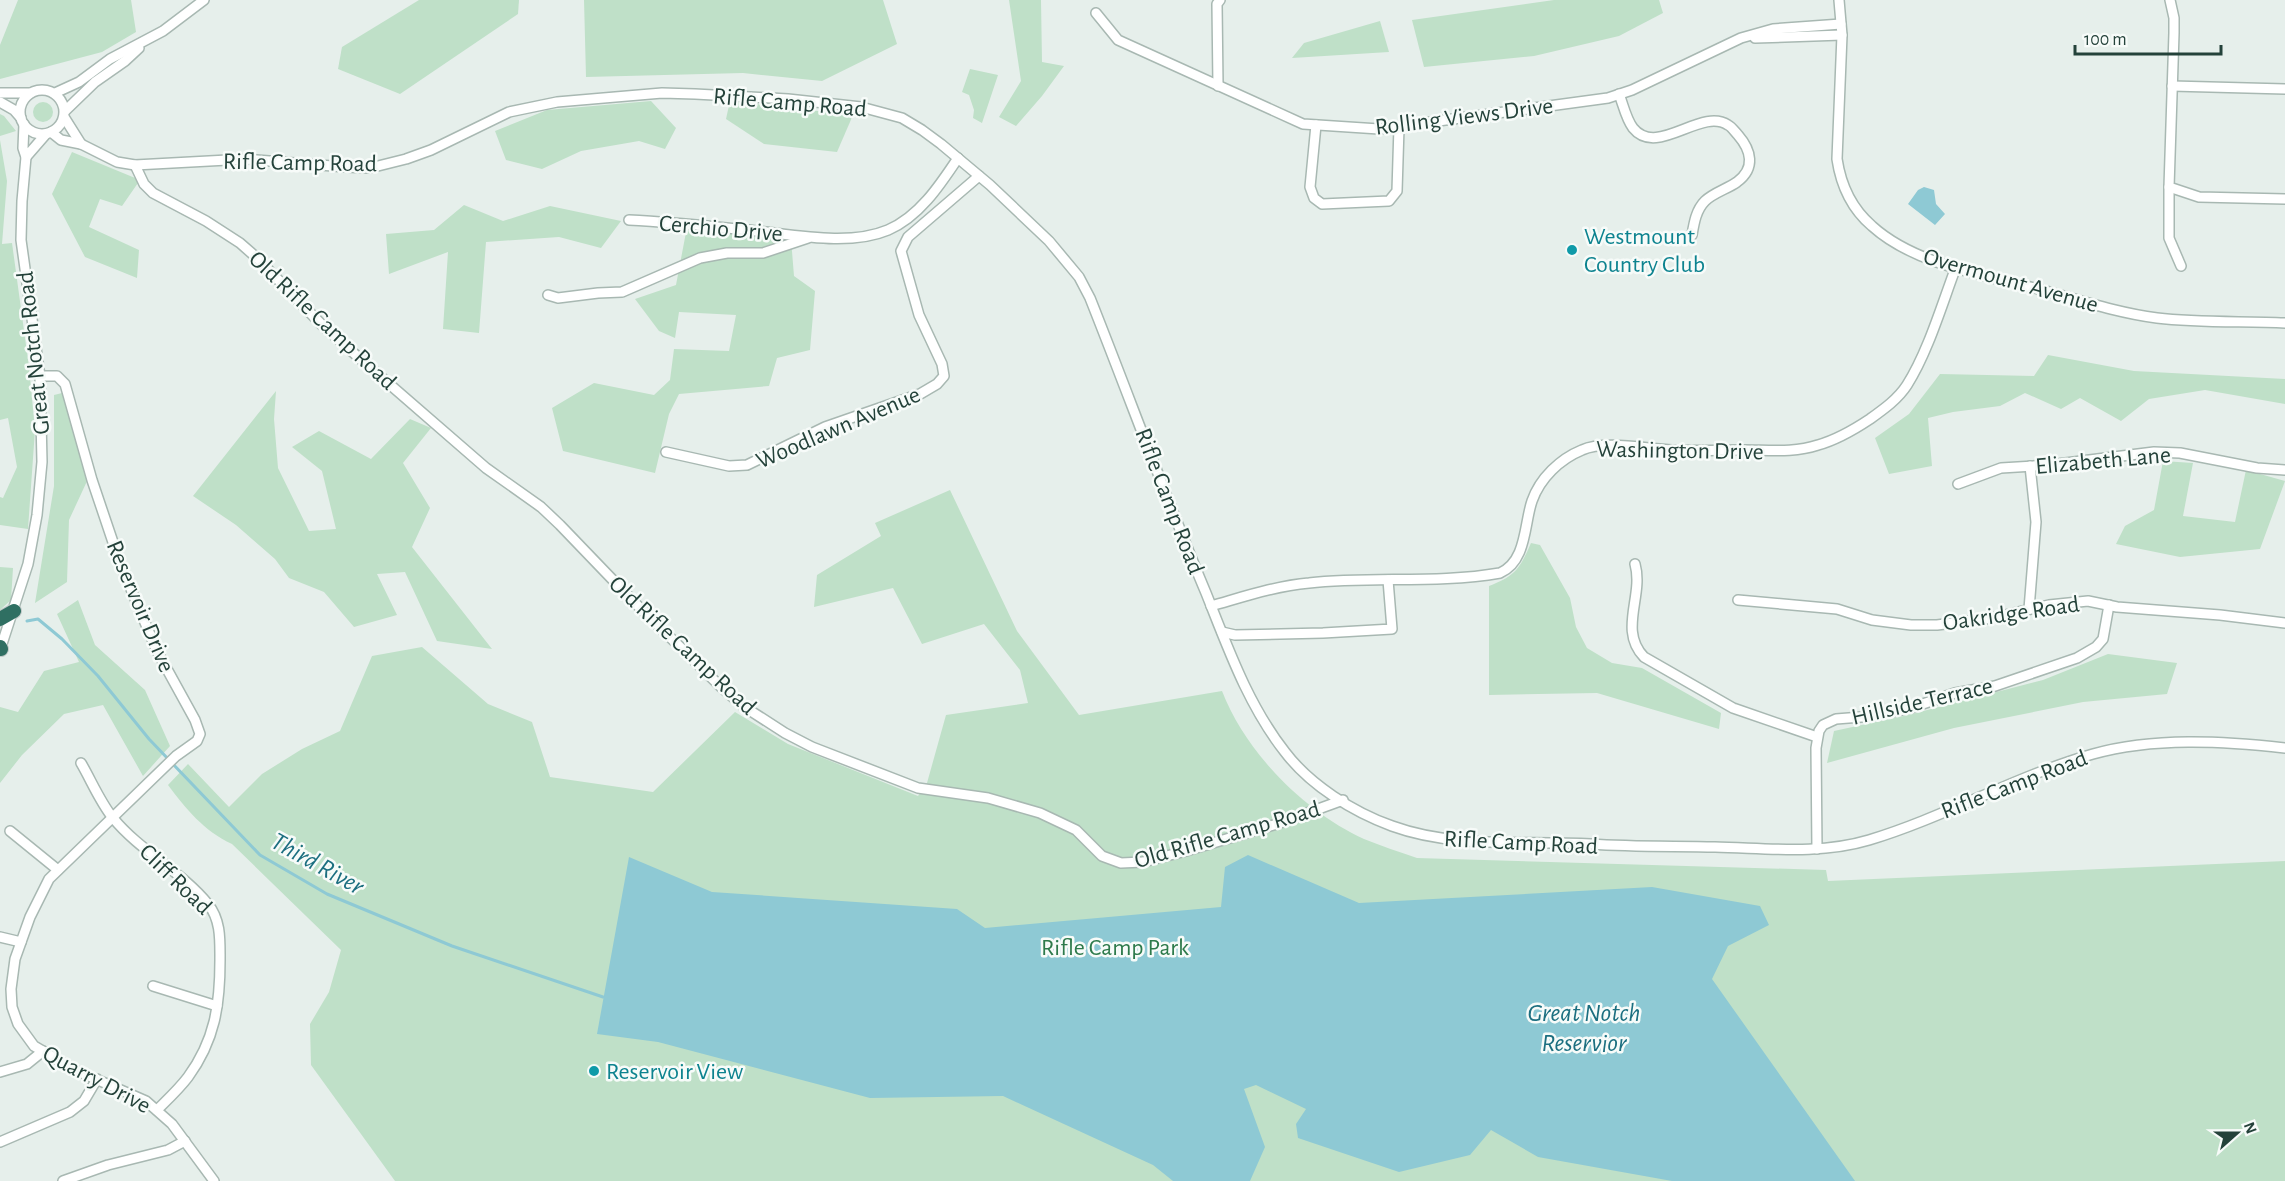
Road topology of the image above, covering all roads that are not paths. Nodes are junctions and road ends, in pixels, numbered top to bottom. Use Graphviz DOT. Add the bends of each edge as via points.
graph roads {
  1 [pos="204,0"];
  2 [pos="1220,0"];
  3 [pos="1839,0"];
  4 [pos="2170,0"];
  5 [pos="1096,14"];
  6 [pos="1841,24"];
  7 [pos="1842,35"];
  8 [pos="1741,38"];
  9 [pos="147,40"];
  10 [pos="1218,86"];
  11 [pos="2172,86"];
  12 [pos="2285,89"];
  13 [pos="0,93"];
  14 [pos="30,93"];
  15 [pos="55,93"];
  16 [pos="1619,94"];
  17 [pos="0,102"];
  18 [pos="64,114"];
  19 [pos="22,121"];
  20 [pos="1316,125"];
  21 [pos="1399,127"];
  22 [pos="49,133"];
  23 [pos="81,144"];
  24 [pos="26,157"];
  25 [pos="958,158"];
  26 [pos="135,165"];
  27 [pos="979,176"];
  28 [pos="2169,186"];
  29 [pos="2285,199"];
  30 [pos="921,207"];
  31 [pos="932,217"];
  32 [pos="629,220"];
  33 [pos="1692,235"];
  34 [pos="813,237"];
  35 [pos="2181,266"];
  36 [pos="1956,267"];
  37 [pos="548,295"];
  38 [pos="2285,323"];
  39 [pos="40,376"];
  40 [pos="666,452"];
  41 [pos="2031,466"];
  42 [pos="2285,470"];
  43 [pos="1958,484"];
  44 [pos="1635,564"];
  45 [pos="1388,580"];
  46 [pos="1738,600"];
  47 [pos="1211,606"];
  48 [pos="2109,606"];
  49 [pos="2030,609"];
  50 [pos="14,611"];
  51 [pos="0,619"];
  52 [pos="2285,623"];
  53 [pos="1222,632"];
  54 [pos="0,649"];
  55 [pos="1817,737"];
  56 [pos="2285,748"];
  57 [pos="81,762"];
  58 [pos="1342,801"];
  59 [pos="112,818"];
  60 [pos="10,831"];
  61 [pos="1817,849"];
  62 [pos="58,870"];
  63 [pos="0,937"];
  64 [pos="21,942"];
  65 [pos="153,986"];
  66 [pos="217,1006"];
  67 [pos="43,1051"];
  68 [pos="0,1072"];
  69 [pos="97,1079"];
  70 [pos="157,1110"];
  71 [pos="185,1141"];
  72 [pos="0,1142"];
  73 [pos="63,1181"];
  74 [pos="214,1181"];
  1 -- 9 [label="street"];
  2 -- 10 [label="street"];
  3 -- 6 [label="street, Overmount Avenue"];
  4 -- 11 [label="street" via="2174,18"];
  5 -- 10 [label="street, Rolling Views Drive" via="1118,40"];
  6 -- 7 [label="street, Overmount Avenue"];
  6 -- 8 [label="street, Rolling Views Drive" via="1773,29"];
  7 -- 8 [label="street, Rolling Views Drive"];
  7 -- 36 [label="street, Overmount Avenue" via="1837,159 1843,188 1873,227 1928,259"];
  8 -- 16 [label="street, Rolling Views Drive"];
  9 -- 15 [label="street"];
  9 -- 18 [label="street" via="95,82"];
  10 -- 20 [label="street, Rolling Views Drive" via="1303,124"];
  11 -- 12 [label="street"];
  11 -- 28 [label="street"];
  13 -- 14 [label="street"];
  14 -- 15 [label="street" via="45,89"];
  14 -- 19 [label="street" via="21,106"];
  15 -- 18 [label="street" via="64,104"];
  16 -- 21 [label="street, Rolling Views Drive"];
  16 -- 33 [label="street" via="1632,127 1641,135 1658,138 1714,121 1728,124 1748,146 1750,160 1746,172 1737,182 1705,200 1696,215"];
  17 -- 19 [label="street" via="14,110"];
  18 -- 22 [label="street" via="60,126"];
  18 -- 23 [label="street"];
  19 -- 22 [label="street" via="33,132"];
  19 -- 24 [label="street, Great Notch Road"];
  20 -- 21 [label="street, Rolling Views Drive"];
  20 -- 21 [label="street" via="1310,187 1314,198 1322,204 1389,201 1397,192"];
  22 -- 23 [label="street, Rifle Camp Road"];
  22 -- 24 [label="street"];
  23 -- 26 [label="street, Rifle Camp Road" via="117,162"];
  24 -- 39 [label="street, Great Notch Road" via="21,240"];
  25 -- 26 [label="street, Rifle Camp Road" via="902,118 861,107 741,95 662,93 557,102 509,112 431,150 370,168 246,159"];
  25 -- 27 [label="street, Rifle Camp Road"];
  25 -- 30 [label="street, Cerchio Drive"];
  26 -- 58 [label="street, Old Rifle Camp Road" via="153,193 227,233 258,258 357,356 486,468 541,507 721,687 784,733 918,788 988,798 1040,813 1076,830 1102,856 1121,863 1143,862 1186,851"];
  27 -- 31 [label="street, Woodlawn Avenue"];
  27 -- 47 [label="street, Rifle Camp Road" via="1049,241 1085,287"];
  28 -- 29 [label="street" via="2199,197"];
  28 -- 35 [label="street" via="2169,238"];
  30 -- 31 [label="street"];
  30 -- 34 [label="street, Cerchio Drive" via="891,229 872,236"];
  31 -- 40 [label="street, Woodlawn Avenue" via="908,237 901,251 919,315 942,364 945,376 937,384 920,394 825,427 747,465 729,466"];
  32 -- 34 [label="street, Cerchio Drive"];
  34 -- 37 [label="street, Cerchio Drive" via="763,253 700,258 622,292 558,298"];
  36 -- 38 [label="street, Overmount Avenue" via="2135,314"];
  36 -- 45 [label="street, Washington Drive" via="1912,375 1899,394 1860,426 1817,446 1785,451 1607,446 1582,449 1559,463 1540,485 1520,551 1507,570 1485,575"];
  39 -- 50 [label="street, Great Notch Road" via="40,491 28,564"];
  39 -- 59 [label="street, Reservoir Drive" via="57,376 65,384 120,563 157,651 200,734"];
  41 -- 42 [label="street, Elizabeth Lane" via="2154,452"];
  41 -- 43 [label="street, Elizabeth Lane" via="2001,468"];
  41 -- 49 [label="street" via="2037,522"];
  44 -- 55 [label="street" via="1632,637 1635,648 1644,657 1733,708"];
  45 -- 47 [label="street, Washington Drive" via="1292,585"];
  45 -- 53 [label="street" via="1392,629 1235,635"];
  46 -- 49 [label="street, Oakridge Road" via="1837,609 1872,620 1911,625 1992,618"];
  47 -- 53 [label="street, Rifle Camp Road"];
  48 -- 49 [label="street, Oakridge Road" via="2073,601"];
  48 -- 52 [label="street, Oakridge Road"];
  48 -- 55 [label="street, Hillside Terrace" via="2103,639 2078,658 1995,686 1955,693 1911,708 1829,721"];
  50 -- 51 [label="highway"];
  50 -- 54 [label="street, Great Notch Road"];
  53 -- 58 [label="street, Rifle Camp Road" via="1246,691 1273,736 1301,769"];
  55 -- 61 [label="street"];
  56 -- 61 [label="street, Rifle Camp Road" via="2155,743 2105,751 2056,766 1868,840"];
  57 -- 59 [label="street, Cliff Road"];
  58 -- 61 [label="street, Rifle Camp Road" via="1389,825 1446,839"];
  59 -- 62 [label="street, Quarry Drive"];
  59 -- 66 [label="street, Cliff Road" via="208,904 217,918"];
  60 -- 62 [label="street"];
  62 -- 64 [label="street, Quarry Drive" via="49,879"];
  63 -- 64 [label="street"];
  64 -- 67 [label="street, Quarry Drive" via="10,988 12,1007 18,1024 34,1046"];
  65 -- 66 [label="street"];
  66 -- 70 [label="street, Cliff Road" via="204,1052 187,1078"];
  67 -- 68 [label="street" via="27,1064"];
  67 -- 69 [label="street, Quarry Drive"];
  69 -- 70 [label="street, Quarry Drive"];
  69 -- 72 [label="street" via="84,1101 70,1112"];
  70 -- 71 [label="street, Quarry Drive"];
  71 -- 73 [label="street" via="168,1150"];
  71 -- 74 [label="street, Quarry Drive"];
}
